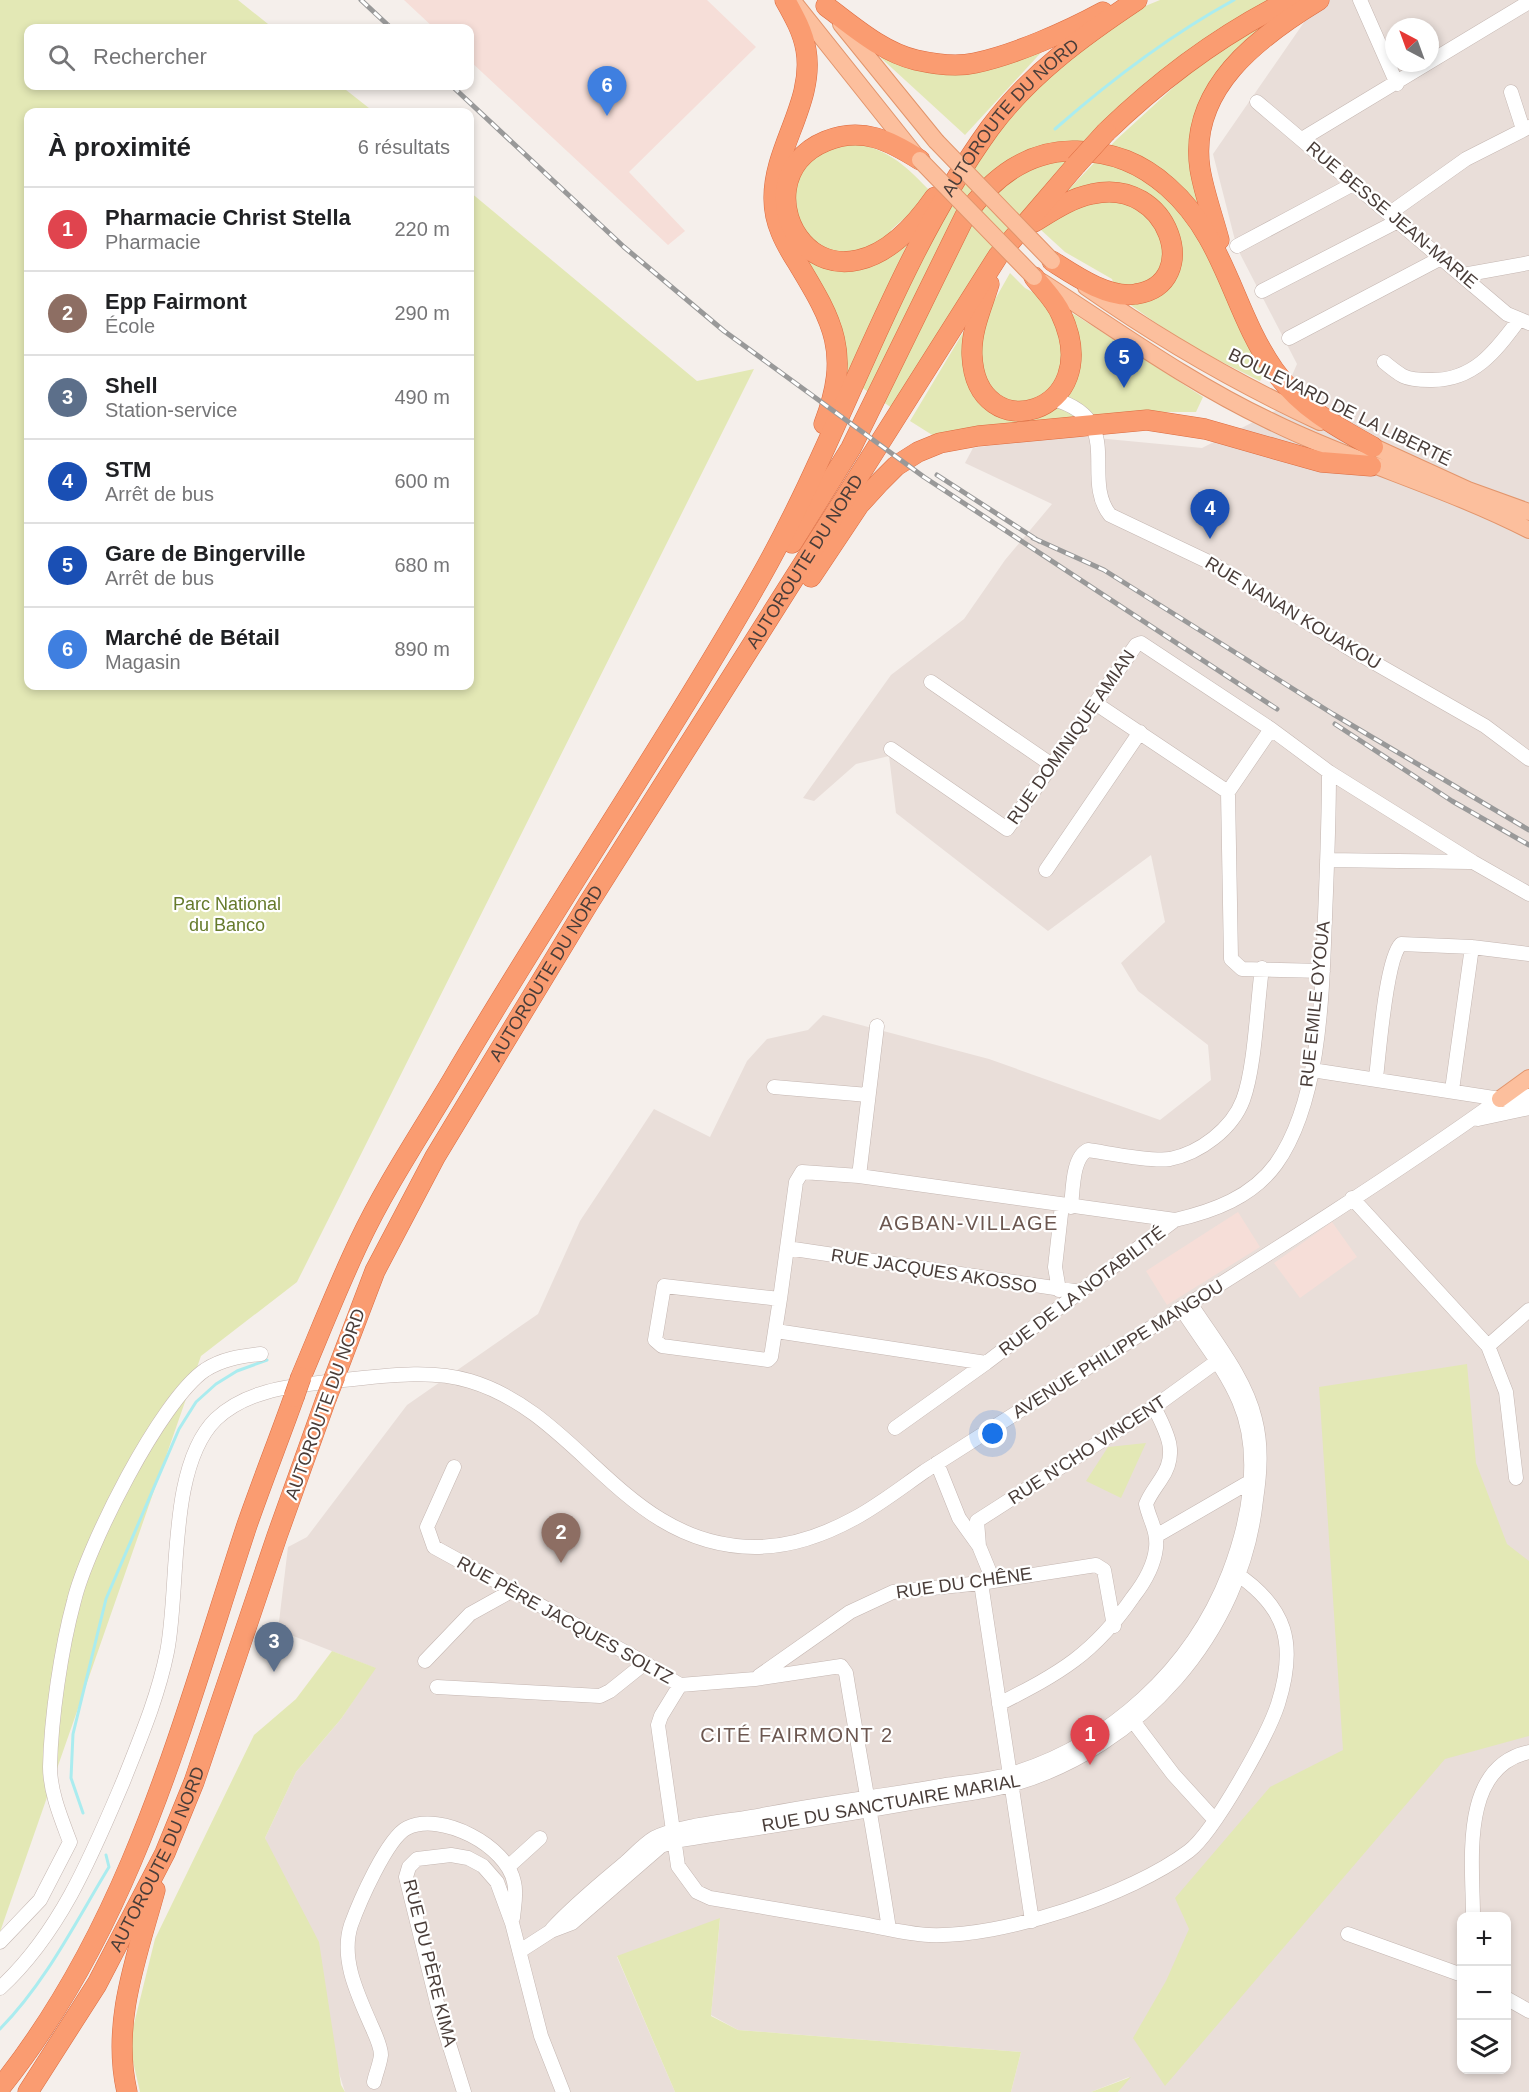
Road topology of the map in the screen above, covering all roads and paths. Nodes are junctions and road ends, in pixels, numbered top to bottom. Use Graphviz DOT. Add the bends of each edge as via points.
graph roads {
  1 [pos="785,0"];
  2 [pos="792,0"];
  3 [pos="1130,0"];
  4 [pos="1137,0"];
  5 [pos="1290,0"];
  6 [pos="1318,0"];
  7 [pos="1360,0"];
  8 [pos="1529,2"];
  9 [pos="824,3"];
  10 [pos="1397,84"];
  11 [pos="1511,92"];
  12 [pos="1257,102"];
  13 [pos="991,128"];
  14 [pos="1526,128"];
  15 [pos="1302,139"];
  16 [pos="920,160"];
  17 [pos="1355,183"];
  18 [pos="1394,217"];
  19 [pos="1018,231"];
  20 [pos="1238,246"];
  21 [pos="998,256"];
  22 [pos="1442,258"];
  23 [pos="1052,261"];
  24 [pos="1529,263"];
  25 [pos="1224,264"];
  26 [pos="1463,275"];
  27 [pos="1034,277"];
  28 [pos="1262,291"];
  29 [pos="1523,322"];
  30 [pos="1289,338"];
  31 [pos="1384,362"];
  32 [pos="1053,399"];
  33 [pos="1093,426"];
  34 [pos="1372,457"];
  35 [pos="814,472"];
  36 [pos="1529,512"];
  37 [pos="1529,530"];
  38 [pos="740,665"];
  39 [pos="930,682"];
  40 [pos="687,699"];
  41 [pos="1095,703"];
  42 [pos="1270,729"];
  43 [pos="1140,732"];
  44 [pos="891,749"];
  45 [pos="1529,759"];
  46 [pos="1052,765"];
  47 [pos="1329,772"];
  48 [pos="1228,792"];
  49 [pos="1327,860"];
  50 [pos="1473,862"];
  51 [pos="1046,870"];
  52 [pos="1529,894"];
  53 [pos="1472,947"];
  54 [pos="1529,954"];
  55 [pos="1262,968"];
  56 [pos="1323,971"];
  57 [pos="877,1026"];
  58 [pos="1312,1070"];
  59 [pos="1376,1078"];
  60 [pos="1529,1078"];
  61 [pos="774,1087"];
  62 [pos="1452,1090"];
  63 [pos="868,1095"];
  64 [pos="1529,1096"];
  65 [pos="1500,1099"];
  66 [pos="1529,1108"];
  67 [pos="1467,1123"];
  68 [pos="859,1176"];
  69 [pos="1352,1198"];
  70 [pos="1066,1206"];
  71 [pos="1175,1220"];
  72 [pos="787,1248"];
  73 [pos="1059,1290"];
  74 [pos="1081,1292"];
  75 [pos="780,1299"];
  76 [pos="1185,1306"];
  77 [pos="1529,1311"];
  78 [pos="776,1331"];
  79 [pos="1488,1346"];
  80 [pos="261,1354"];
  81 [pos="1216,1362"];
  82 [pos="986,1363"];
  83 [pos="1154,1407"];
  84 [pos="895,1428"];
  85 [pos="937,1464"];
  86 [pos="454,1467"];
  87 [pos="1516,1478"];
  88 [pos="1251,1481"];
  89 [pos="1156,1536"];
  90 [pos="979,1546"];
  91 [pos="1235,1572"];
  92 [pos="987,1581"];
  93 [pos="513,1590"];
  94 [pos="1114,1626"];
  95 [pos="425,1661"];
  96 [pos="645,1663"];
  97 [pos="755,1679"];
  98 [pos="680,1685"];
  99 [pos="437,1686"];
  100 [pos="999,1704"];
  101 [pos="1132,1721"];
  102 [pos="1529,1752"];
  103 [pos="1010,1779"];
  104 [pos="870,1804"];
  105 [pos="1214,1819"];
  106 [pos="674,1836"];
  107 [pos="540,1838"];
  108 [pos="70,1842"];
  109 [pos="95,1847"];
  110 [pos="165,1853"];
  111 [pos="508,1867"];
  112 [pos="1473,1912"];
  113 [pos="1032,1921"];
  114 [pos="512,1923"];
  115 [pos="889,1929"];
  116 [pos="1348,1934"];
  117 [pos="0,1942"];
  118 [pos="520,1951"];
  119 [pos="1457,1974"];
  120 [pos="0,1988"];
  121 [pos="1511,2001"];
  122 [pos="1529,2011"];
  123 [pos="374,2082"];
  124 [pos="0,2088"];
  125 [pos="27,2092"];
  126 [pos="127,2092"];
  127 [pos="464,2092"];
  128 [pos="563,2092"];
  1 -- 35 [label="highway" via="802,36 808,65 776,177 776,220 782,238 827,315 838,355 835,389 814,450"];
  2 -- 16 [label="main road"];
  3 -- 9 [label="highway" via="1008,53 974,64 952,65 915,60 881,45"];
  4 -- 13 [label="highway, AUTOROUTE DU NORD" via="1067,49"];
  5 -- 19 [label="highway, AUTOROUTE DU NORD, bridge" via="1224,37 1141,98"];
  6 -- 25 [label="highway" via="1251,49 1218,86 1206,107 1200,126 1200,170"];
  7 -- 10 [label="street"];
  8 -- 10 [label="street"];
  9 -- 23 [label="main road, BOULEVARD DE LA LIBERTÉ, bridge" via="936,141"];
  10 -- 15 [label="street"];
  11 -- 14 [label="street"];
  12 -- 15 [label="street, RUE BESSE JEAN-MARIE"];
  13 -- 16 [label="highway" via="968,149 900,240 881,252 848,263 831,261 803,244 791,228 786,208 790,176 798,160 820,143 850,134 880,138"];
  13 -- 35 [label="highway, AUTOROUTE DU NORD" via="935,217 898,286"];
  14 -- 18 [label="street" via="1466,159"];
  15 -- 17 [label="street, RUE BESSE JEAN-MARIE"];
  16 -- 27 [label="main road, bridge"];
  17 -- 18 [label="street, RUE BESSE JEAN-MARIE"];
  17 -- 20 [label="street"];
  18 -- 22 [label="street, RUE BESSE JEAN-MARIE"];
  18 -- 28 [label="street"];
  19 -- 21 [label="highway, AUTOROUTE DU NORD"];
  19 -- 23 [label="highway" via="1075,200 1117,192 1131,195 1153,209 1173,244 1168,270 1161,282 1135,295 1105,290"];
  21 -- 32 [label="highway" via="972,337 977,383 993,403 1013,411 1037,409"];
  21 -- 38 [label="highway, AUTOROUTE DU NORD"];
  22 -- 26 [label="street, RUE BESSE JEAN-MARIE"];
  22 -- 30 [label="street"];
  23 -- 34 [label="main road, BOULEVARD DE LA LIBERTÉ" via="1121,313"];
  24 -- 26 [label="street"];
  25 -- 34 [label="highway" via="1275,371 1305,405"];
  25 -- 40 [label="highway" via="1189,207 1156,177 1121,157 1090,151 1047,152 1025,161 985,190 965,216 934,274 851,448 768,582"];
  26 -- 29 [label="street, RUE BESSE JEAN-MARIE"];
  27 -- 32 [label="highway" via="1061,314 1070,350 1070,369"];
  27 -- 34 [label="main road" via="1223,397 1269,421"];
  29 -- 31 [label="street" via="1470,372 1441,380 1418,380 1404,377"];
  32 -- 33 [label="street" via="1067,403"];
  33 -- 34 [label="highway" via="1130,421 1170,422 1321,462"];
  33 -- 38 [label="highway" via="940,443 896,466 859,505 780,622"];
  33 -- 45 [label="street, RUE NANAN KOUAKOU" via="1100,454 1101,496 1110,515 1213,564 1485,726"];
  34 -- 36 [label="main road, BOULEVARD DE LA LIBERTÉ"];
  34 -- 37 [label="main road"];
  35 -- 40 [label="highway, AUTOROUTE DU NORD" via="760,578"];
  38 -- 110 [label="highway, AUTOROUTE DU NORD, bridge" via="588,904 435,1157 375,1271 277,1536 194,1782"];
  39 -- 46 [label="street"];
  40 -- 124 [label="highway, AUTOROUTE DU NORD, bridge" via="390,1183 340,1282 248,1523 168,1774 124,1881 70,1986"];
  41 -- 42 [label="street, RUE DOMINIQUE AMIAN" via="1138,643"];
  41 -- 43 [label="street"];
  41 -- 46 [label="street, RUE DOMINIQUE AMIAN"];
  42 -- 47 [label="street"];
  42 -- 48 [label="street"];
  43 -- 48 [label="street"];
  43 -- 51 [label="street"];
  44 -- 46 [label="street, RUE DOMINIQUE AMIAN" via="1008,830"];
  47 -- 49 [label="street, RUE EMILE OYOUA"];
  47 -- 50 [label="street"];
  48 -- 55 [label="street" via="1231,959 1242,969"];
  49 -- 50 [label="street"];
  49 -- 56 [label="street, RUE EMILE OYOUA"];
  50 -- 52 [label="street"];
  53 -- 54 [label="street"];
  53 -- 59 [label="street" via="1401,944 1397,948"];
  53 -- 62 [label="street"];
  55 -- 56 [label="street"];
  55 -- 70 [label="street" via="1243,1101 1231,1121 1201,1146 1168,1159 1083,1152"];
  56 -- 58 [label="street, RUE EMILE OYOUA"];
  57 -- 63 [label="street"];
  58 -- 59 [label="street"];
  58 -- 71 [label="street, RUE EMILE OYOUA" via="1296,1129 1275,1165 1237,1199 1208,1212"];
  59 -- 62 [label="street"];
  60 -- 65 [label="main road"];
  61 -- 63 [label="street"];
  62 -- 65 [label="street"];
  63 -- 68 [label="street"];
  64 -- 65 [label="street"];
  65 -- 67 [label="street, AVENUE PHILIPPE MANGOU"];
  66 -- 67 [label="street, AVENUE PHILIPPE MANGOU"];
  67 -- 69 [label="street, AVENUE PHILIPPE MANGOU"];
  68 -- 70 [label="street, RUE EMILE OYOUA"];
  68 -- 72 [label="street, RUE EMILE OYOUA" via="802,1172 796,1182"];
  69 -- 76 [label="street, AVENUE PHILIPPE MANGOU"];
  69 -- 79 [label="street"];
  70 -- 71 [label="street, RUE EMILE OYOUA"];
  70 -- 73 [label="street" via="1055,1267"];
  71 -- 74 [label="street, RUE DE LA NOTABILITÉ"];
  72 -- 73 [label="street, RUE JACQUES AKOSSO"];
  72 -- 75 [label="street, RUE EMILE OYOUA"];
  73 -- 74 [label="street, RUE JACQUES AKOSSO"];
  74 -- 82 [label="street, RUE DE LA NOTABILITÉ"];
  75 -- 78 [label="street, RUE EMILE OYOUA"];
  75 -- 78 [label="street, RUE EMILE OYOUA" via="664,1286 655,1340 662,1346 768,1360"];
  76 -- 81 [label="street, RUE DU SANCTUAIRE MARIAL"];
  76 -- 85 [label="street, AVENUE PHILIPPE MANGOU"];
  76 -- 91 [label="street, RUE DU SANCTUAIRE MARIAL" via="1249,1397 1260,1443 1255,1517"];
  77 -- 79 [label="street"];
  78 -- 82 [label="street, RUE DE LA NOTABILITÉ"];
  79 -- 87 [label="street" via="1506,1392"];
  80 -- 108 [label="street" via="235,1356 205,1370 182,1393 139,1457 83,1574 63,1661 50,1769 54,1795"];
  81 -- 83 [label="street, RUE N'CHO VINCENT"];
  81 -- 88 [label="street, RUE DU SANCTUAIRE MARIAL" via="1240,1402 1246,1421"];
  82 -- 84 [label="street"];
  83 -- 89 [label="street" via="1171,1442 1172,1453 1170,1465 1146,1504"];
  83 -- 90 [label="street, RUE N'CHO VINCENT" via="977,1521"];
  85 -- 90 [label="street" via="959,1518"];
  85 -- 109 [label="street, AVENUE PHILIPPE MANGOU" via="857,1517 826,1532 780,1545 740,1546 694,1538 671,1526 630,1499 530,1410 497,1391 466,1380 422,1375 355,1379 280,1387 256,1395 217,1418 193,1456 179,1529 166,1657 144,1729"];
  86 -- 93 [label="street, RUE PÈRE JACQUES SOLTZ" via="427,1527 432,1545"];
  88 -- 89 [label="street"];
  88 -- 91 [label="street, RUE DU SANCTUAIRE MARIAL"];
  89 -- 94 [label="street" via="1155,1556 1148,1573"];
  90 -- 92 [label="street"];
  91 -- 101 [label="street, RUE DU SANCTUAIRE MARIAL" via="1211,1633 1177,1679"];
  91 -- 103 [label="street, RUE DU SANCTUAIRE MARIAL" via="1196,1639 1151,1691 1086,1741"];
  91 -- 105 [label="street" via="1269,1602 1283,1622 1287,1645 1272,1722"];
  92 -- 94 [label="street, RUE DU CHÊNE" via="1096,1564 1104,1570"];
  92 -- 97 [label="street, RUE DU CHÊNE" via="893,1592 873,1599"];
  92 -- 100 [label="street"];
  93 -- 95 [label="street" via="470,1614"];
  93 -- 96 [label="street, RUE PÈRE JACQUES SOLTZ"];
  94 -- 100 [label="street" via="1050,1678"];
  96 -- 98 [label="street, RUE PÈRE JACQUES SOLTZ"];
  96 -- 99 [label="street" via="600,1696"];
  97 -- 98 [label="street, RUE PÈRE JACQUES SOLTZ"];
  97 -- 104 [label="street, RUE PÈRE JACQUES SOLTZ" via="841,1666 846,1673 863,1783"];
  98 -- 106 [label="street" via="658,1725"];
  100 -- 103 [label="street"];
  101 -- 103 [label="street, RUE DU SANCTUAIRE MARIAL" via="1078,1757"];
  101 -- 105 [label="street"];
  102 -- 112 [label="street" via="1516,1755 1497,1768 1480,1800 1474,1827"];
  103 -- 104 [label="street, RUE DU SANCTUAIRE MARIAL"];
  103 -- 113 [label="street"];
  104 -- 106 [label="street, RUE DU SANCTUAIRE MARIAL"];
  104 -- 115 [label="street, RUE PÈRE JACQUES SOLTZ"];
  105 -- 113 [label="street" via="1190,1850 1163,1867 1100,1898"];
  106 -- 115 [label="street" via="678,1866 697,1892 710,1898"];
  106 -- 118 [label="street, RUE DU SANCTUAIRE MARIAL" via="654,1839 566,1913 551,1931"];
  107 -- 111 [label="street"];
  108 -- 109 [label="street"];
  108 -- 117 [label="street" via="40,1900"];
  109 -- 120 [label="street, AVENUE PHILIPPE MANGOU" via="50,1928 18,1972"];
  110 -- 125 [label="highway, AUTOROUTE DU NORD" via="97,1984"];
  110 -- 126 [label="highway" via="123,2013"];
  111 -- 114 [label="street" via="514,1880"];
  111 -- 123 [label="street" via="487,1844 451,1827 425,1823 406,1828 387,1848 351,1927 349,1951 350,1972 381,2055"];
  113 -- 115 [label="street" via="931,1935"];
  114 -- 118 [label="street, RUE DU PÈRE KIMA"];
  114 -- 127 [label="street, RUE DU PÈRE KIMA" via="497,1882 483,1866 451,1855 417,1859 409,1867 405,1877"];
  116 -- 119 [label="street"];
  118 -- 128 [label="street, RUE DU PÈRE KIMA" via="541,2036"];
  121 -- 122 [label="street"];
}
